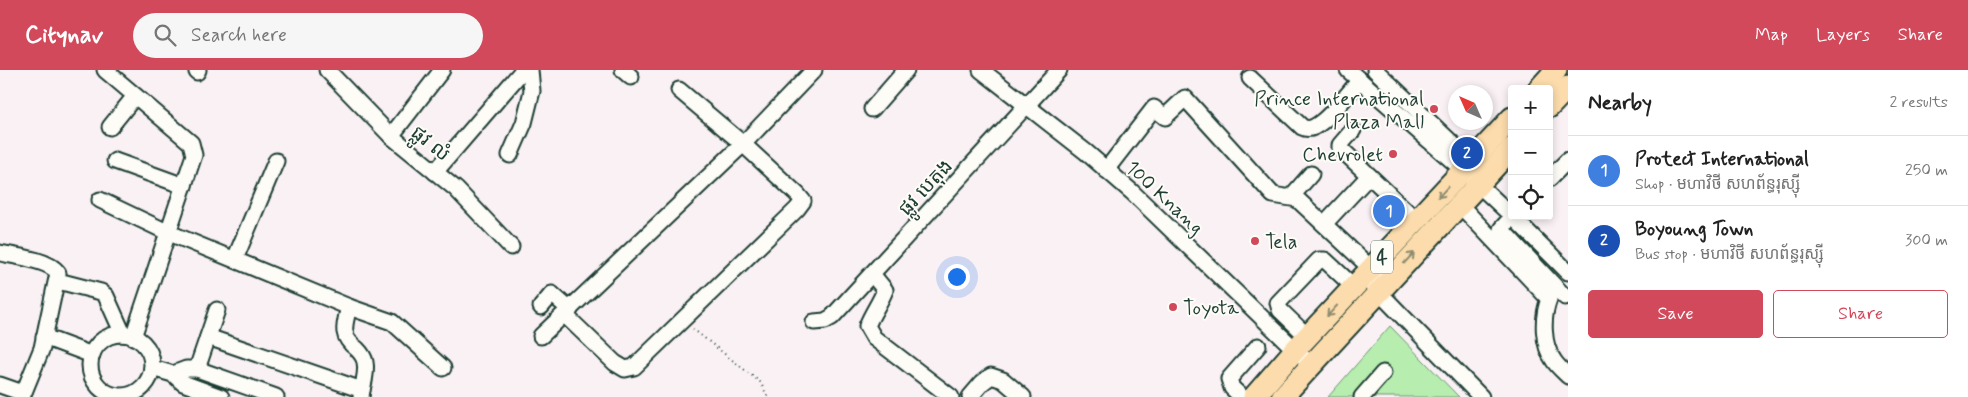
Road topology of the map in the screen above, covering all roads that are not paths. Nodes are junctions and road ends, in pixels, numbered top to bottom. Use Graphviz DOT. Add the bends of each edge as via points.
graph roads {
  1 [pos="105,70"];
  2 [pos="326,70"];
  3 [pos="442,70"];
  4 [pos="524,70"];
  5 [pos="530,70"];
  6 [pos="814,70"];
  7 [pos="906,70"];
  8 [pos="981,70"];
  9 [pos="1059,70"];
  10 [pos="1375,70"];
  11 [pos="1556,70"];
  12 [pos="1354,75"];
  13 [pos="1250,78"];
  14 [pos="1542,85"];
  15 [pos="1568,87"];
  16 [pos="678,90"];
  17 [pos="135,96"];
  18 [pos="1553,103"];
  19 [pos="1028,106"];
  20 [pos="872,109"];
  21 [pos="1508,124"];
  22 [pos="110,127"];
  23 [pos="1353,130"];
  24 [pos="391,136"];
  25 [pos="743,144"];
  26 [pos="1508,151"];
  27 [pos="510,155"];
  28 [pos="1568,160"];
  29 [pos="116,161"];
  30 [pos="276,162"];
  31 [pos="1106,170"];
  32 [pos="436,172"];
  33 [pos="1475,173"];
  34 [pos="1311,174"];
  35 [pos="1553,175"];
  36 [pos="1369,176"];
  37 [pos="184,186"];
  38 [pos="1291,197"];
  39 [pos="100,200"];
  40 [pos="1460,204"];
  41 [pos="1508,211"];
  42 [pos="1416,220"];
  43 [pos="1509,220"];
  44 [pos="1516,220"];
  45 [pos="1324,224"];
  46 [pos="168,232"];
  47 [pos="511,247"];
  48 [pos="0,252"];
  49 [pos="235,259"];
  50 [pos="1568,272"];
  51 [pos="872,274"];
  52 [pos="58,281"];
  53 [pos="1371,281"];
  54 [pos="1565,297"];
  55 [pos="349,307"];
  56 [pos="540,307"];
  57 [pos="217,310"];
  58 [pos="567,313"];
  59 [pos="814,322"];
  60 [pos="128,336"];
  61 [pos="541,336"];
  62 [pos="44,337"];
  63 [pos="208,337"];
  64 [pos="1301,344"];
  65 [pos="1258,346"];
  66 [pos="92,355"];
  67 [pos="1311,365"];
  68 [pos="152,368"];
  69 [pos="443,368"];
  70 [pos="197,369"];
  71 [pos="1383,373"];
  72 [pos="173,374"];
  73 [pos="1568,376"];
  74 [pos="0,385"];
  75 [pos="362,394"];
  76 [pos="22,395"];
  77 [pos="114,396"];
  78 [pos="221,397"];
  79 [pos="276,397"];
  80 [pos="951,397"];
  81 [pos="970,397"];
  82 [pos="1023,397"];
  83 [pos="1242,397"];
  84 [pos="1254,397"];
  85 [pos="1282,397"];
  86 [pos="1362,397"];
  87 [pos="1481,397"];
  1 -- 17 [label="street"];
  2 -- 24 [label="street, ផ្លូវ លំ"];
  3 -- 24 [label="street"];
  4 -- 32 [label="street"];
  5 -- 27 [label="street" via="532,92 524,123"];
  6 -- 25 [label="street"];
  7 -- 20 [label="street"];
  8 -- 19 [label="street, 100 Knang"];
  9 -- 19 [label="street, ផ្លូវ បេតុង"];
  10 -- 33 [label="street"];
  11 -- 14 [label="highway"];
  12 -- 13 [label="street" via="1323,120 1308,129"];
  12 -- 33 [label="street"];
  15 -- 18 [label="highway"];
  16 -- 25 [label="street"];
  17 -- 22 [label="street"];
  17 -- 37 [label="street" via="191,143 194,155"];
  19 -- 31 [label="street, 100 Knang"];
  19 -- 51 [label="street, ផ្លូវ បេតុង"];
  21 -- 33 [label="highway, 4"];
  23 -- 36 [label="street" via="1340,148"];
  24 -- 32 [label="street, ផ្លូវ លំ"];
  25 -- 58 [label="street"];
  25 -- 58 [label="street" via="803,201 682,320 634,366 625,369 615,363"];
  26 -- 33 [label="highway, 4"];
  28 -- 35 [label="street"];
  29 -- 37 [label="street"];
  30 -- 49 [label="street"];
  31 -- 38 [label="street" via="1154,108 1165,118 1185,98 1273,195"];
  31 -- 64 [label="street, 100 Knang"];
  32 -- 47 [label="street, ផ្លូវ លំ"];
  33 -- 40 [label="highway, 4"];
  33 -- 41 [label="street"];
  33 -- 42 [label="highway, 4, one-way"];
  34 -- 38 [label="street"];
  36 -- 42 [label="street"];
  36 -- 45 [label="street"];
  37 -- 46 [label="street"];
  38 -- 45 [label="street"];
  39 -- 46 [label="street"];
  53 -- 40 [label="highway, 4, one-way"];
  40 -- 73 [label="street" via="1549,299 1544,312 1544,333 1553,360"];
  42 -- 53 [label="highway, 4"];
  43 -- 54 [label="street" via="1501,229"];
  44 -- 50 [label="street"];
  45 -- 53 [label="street"];
  46 -- 49 [label="street"];
  46 -- 60 [label="street"];
  48 -- 52 [label="street" via="48,264 58,273"];
  49 -- 55 [label="street"];
  51 -- 59 [label="street, ផ្លូវ បេតុង" via="830,319"];
  51 -- 80 [label="street" via="884,290 867,326 874,338"];
  52 -- 60 [label="street" via="101,292"];
  52 -- 62 [label="street"];
  53 -- 64 [label="highway, 4, one-way"];
  53 -- 64 [label="street" via="1325,260 1318,260 1278,303"];
  53 -- 67 [label="highway, 4"];
  53 -- 87 [label="street"];
  55 -- 69 [label="street" via="392,322"];
  55 -- 75 [label="street" via="345,336 366,365"];
  56 -- 58 [label="street" via="552,294"];
  57 -- 63 [label="street"];
  58 -- 61 [label="street"];
  60 -- 66 [label="street" via="104,340"];
  60 -- 68 [label="street" via="148,349"];
  62 -- 66 [label="street"];
  62 -- 76 [label="street"];
  63 -- 70 [label="street"];
  63 -- 75 [label="street"];
  64 -- 67 [label="street, 100 Knang"];
  64 -- 84 [label="highway, 4"];
  65 -- 83 [label="street" via="1229,379 1232,388"];
  66 -- 77 [label="street" via="90,365 94,380"];
  67 -- 85 [label="highway, 4"];
  68 -- 72 [label="street"];
  68 -- 77 [label="street" via="148,381 139,390 127,396"];
  70 -- 72 [label="street"];
  70 -- 79 [label="street"];
  71 -- 86 [label="street"];
  72 -- 78 [label="street" via="183,383"];
  74 -- 76 [label="street"];
  81 -- 82 [label="street" via="991,376 1003,380"];
}
